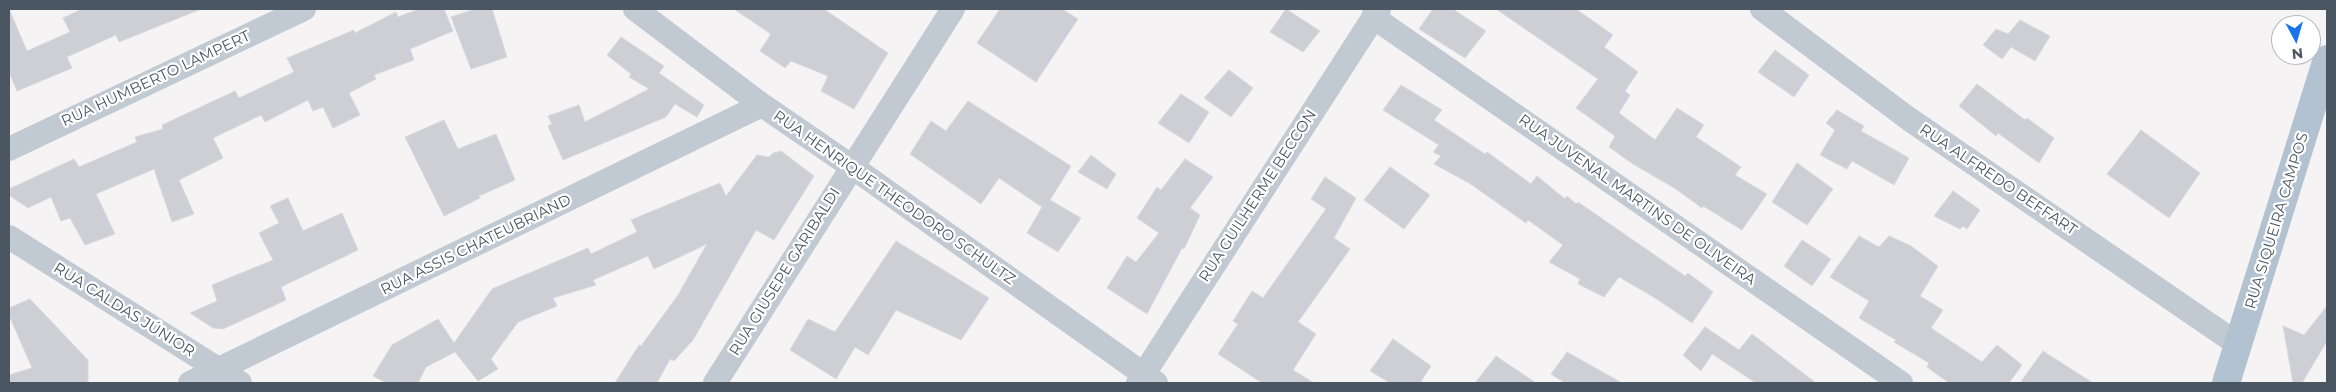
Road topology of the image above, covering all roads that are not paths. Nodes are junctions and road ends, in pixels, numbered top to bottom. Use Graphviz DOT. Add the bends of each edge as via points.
graph roads {
  1 [pos="304,9"];
  2 [pos="635,9"];
  3 [pos="953,9"];
  4 [pos="1762,9"];
  5 [pos="1376,13"];
  6 [pos="2327,60"];
  7 [pos="762,106"];
  8 [pos="9,148"];
  9 [pos="852,166"];
  10 [pos="9,237"];
  11 [pos="2239,345"];
  12 [pos="219,370"];
  13 [pos="1146,380"];
  14 [pos="190,383"];
  15 [pos="240,383"];
  16 [pos="715,383"];
  17 [pos="1901,383"];
  18 [pos="2226,383"];
  1 -- 8 [label="street, RUA HUMBERTO LAMPERT"];
  2 -- 7 [label="street, RUA HENRIQUE THEODORO SCHULTZ"];
  3 -- 9 [label="street, RUA GIUSEPE GARIBALDI"];
  4 -- 11 [label="street, RUA ALFREDO BEFFART" via="1909,119"];
  5 -- 13 [label="street, RUA GUILHERME BECCON"];
  5 -- 17 [label="street, RUA JUVENAL MARTINS DE OLIVEIRA"];
  6 -- 11 [label="main road, RUA SIQUEIRA CAMPOS"];
  7 -- 9 [label="street, RUA HENRIQUE THEODORO SCHULTZ"];
  7 -- 12 [label="street, RUA ASSIS CHATEUBRIAND"];
  9 -- 13 [label="street, RUA HENRIQUE THEODORO SCHULTZ"];
  9 -- 16 [label="street, RUA GIUSEPE GARIBALDI"];
  10 -- 12 [label="street, RUA CALDAS JÚNIOR"];
  11 -- 18 [label="main road, RUA SIQUEIRA CAMPOS"];
  12 -- 14 [label="street, RUA ASSIS CHATEUBRIAND"];
  12 -- 15 [label="street, RUA CALDAS JÚNIOR"];
}
